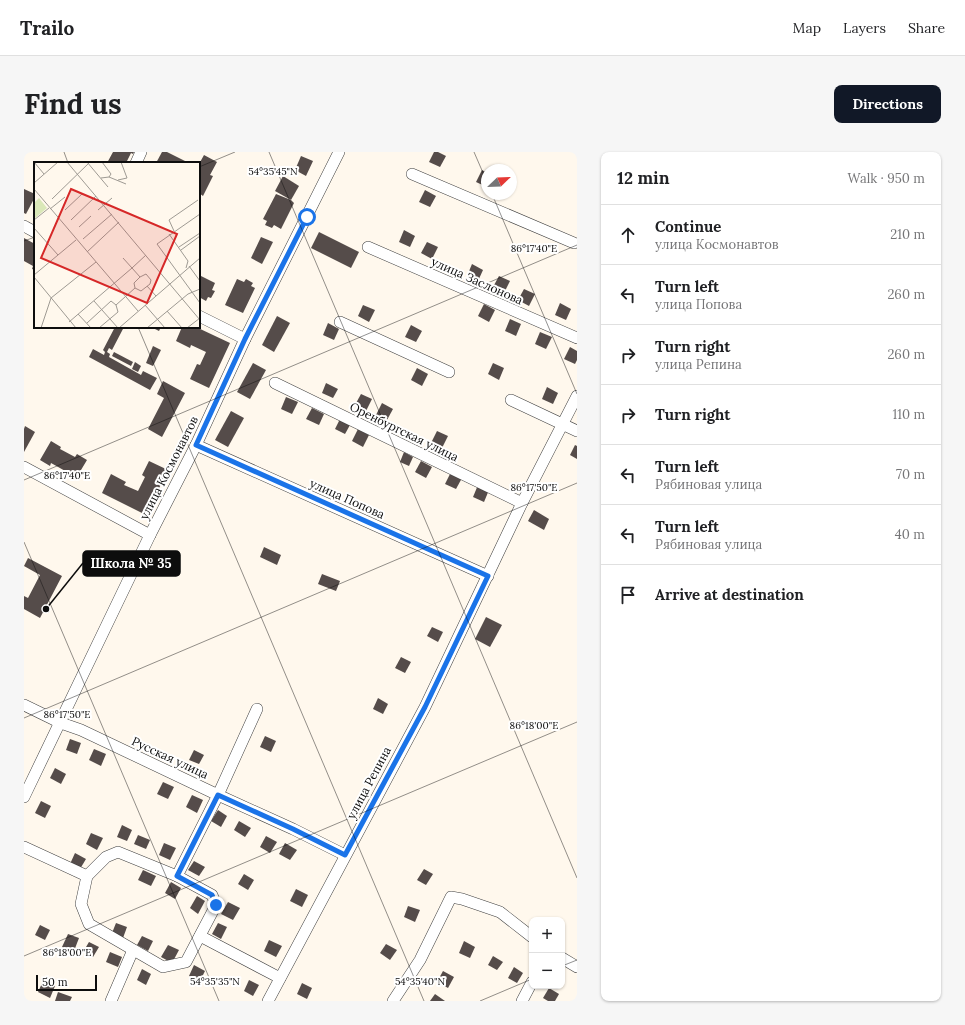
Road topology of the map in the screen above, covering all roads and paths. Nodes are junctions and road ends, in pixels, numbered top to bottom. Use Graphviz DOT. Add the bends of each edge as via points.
graph roads {
  1 [pos="141,152"];
  2 [pos="339,152"];
  3 [pos="136,162"];
  4 [pos="412,174"];
  5 [pos="24,226"];
  6 [pos="34,231"];
  7 [pos="574,244"];
  8 [pos="368,247"];
  9 [pos="200,316"];
  10 [pos="340,322"];
  11 [pos="577,338"];
  12 [pos="245,339"];
  13 [pos="449,372"];
  14 [pos="275,383"];
  15 [pos="577,396"];
  16 [pos="511,400"];
  17 [pos="563,424"];
  18 [pos="577,431"];
  19 [pos="196,445"];
  20 [pos="24,467"];
  21 [pos="522,503"];
  22 [pos="150,535"];
  23 [pos="488,576"];
  24 [pos="24,705"];
  25 [pos="257,709"];
  26 [pos="61,723"];
  27 [pos="218,795"];
  28 [pos="24,797"];
  29 [pos="24,847"];
  30 [pos="345,855"];
  31 [pos="87,876"];
  32 [pos="177,876"];
  33 [pos="529,935"];
  34 [pos="200,936"];
  35 [pos="133,950"];
  36 [pos="565,960"];
  37 [pos="577,967"];
  38 [pos="280,978"];
  39 [pos="529,988"];
  40 [pos="111,1001"];
  41 [pos="268,1001"];
  42 [pos="394,1001"];
  43 [pos="522,1001"];
  1 -- 3 [label="street"];
  2 -- 12 [label="street, улица Космонавтов"];
  4 -- 7 [label="street"];
  5 -- 6 [label="street"];
  8 -- 11 [label="street, улица Заслонова"];
  9 -- 12 [label="street"];
  10 -- 13 [label="street"];
  12 -- 19 [label="street, улица Космонавтов"];
  14 -- 21 [label="street, Оренбургская улица"];
  15 -- 17 [label="street, улица Репина"];
  16 -- 17 [label="street"];
  17 -- 18 [label="street"];
  17 -- 21 [label="street, улица Репина"];
  19 -- 22 [label="street, улица Космонавтов"];
  19 -- 23 [label="street, улица Попова"];
  20 -- 22 [label="street"];
  21 -- 23 [label="street, улица Репина"];
  22 -- 26 [label="street, улица Космонавтов"];
  23 -- 30 [label="street, улица Репина" via="425,707"];
  24 -- 26 [label="street, Русская улица"];
  25 -- 27 [label="street, Русская улица"];
  26 -- 27 [label="street, Русская улица"];
  26 -- 28 [label="street, улица Космонавтов"];
  27 -- 30 [label="street"];
  27 -- 32 [label="street"];
  29 -- 31 [label="street"];
  30 -- 38 [label="street, улица Репина"];
  31 -- 32 [label="street" via="106,857 118,852"];
  31 -- 35 [label="street" via="80,904 89,924"];
  32 -- 34 [label="street" via="212,895 216,905"];
  33 -- 42 [label="street" via="500,912 451,897 420,960"];
  34 -- 35 [label="street" via="186,962 163,967"];
  34 -- 38 [label="street"];
  35 -- 40 [label="street"];
  36 -- 37 [label="street"];
  38 -- 41 [label="street, улица Репина"];
  39 -- 43 [label="street"];
}
